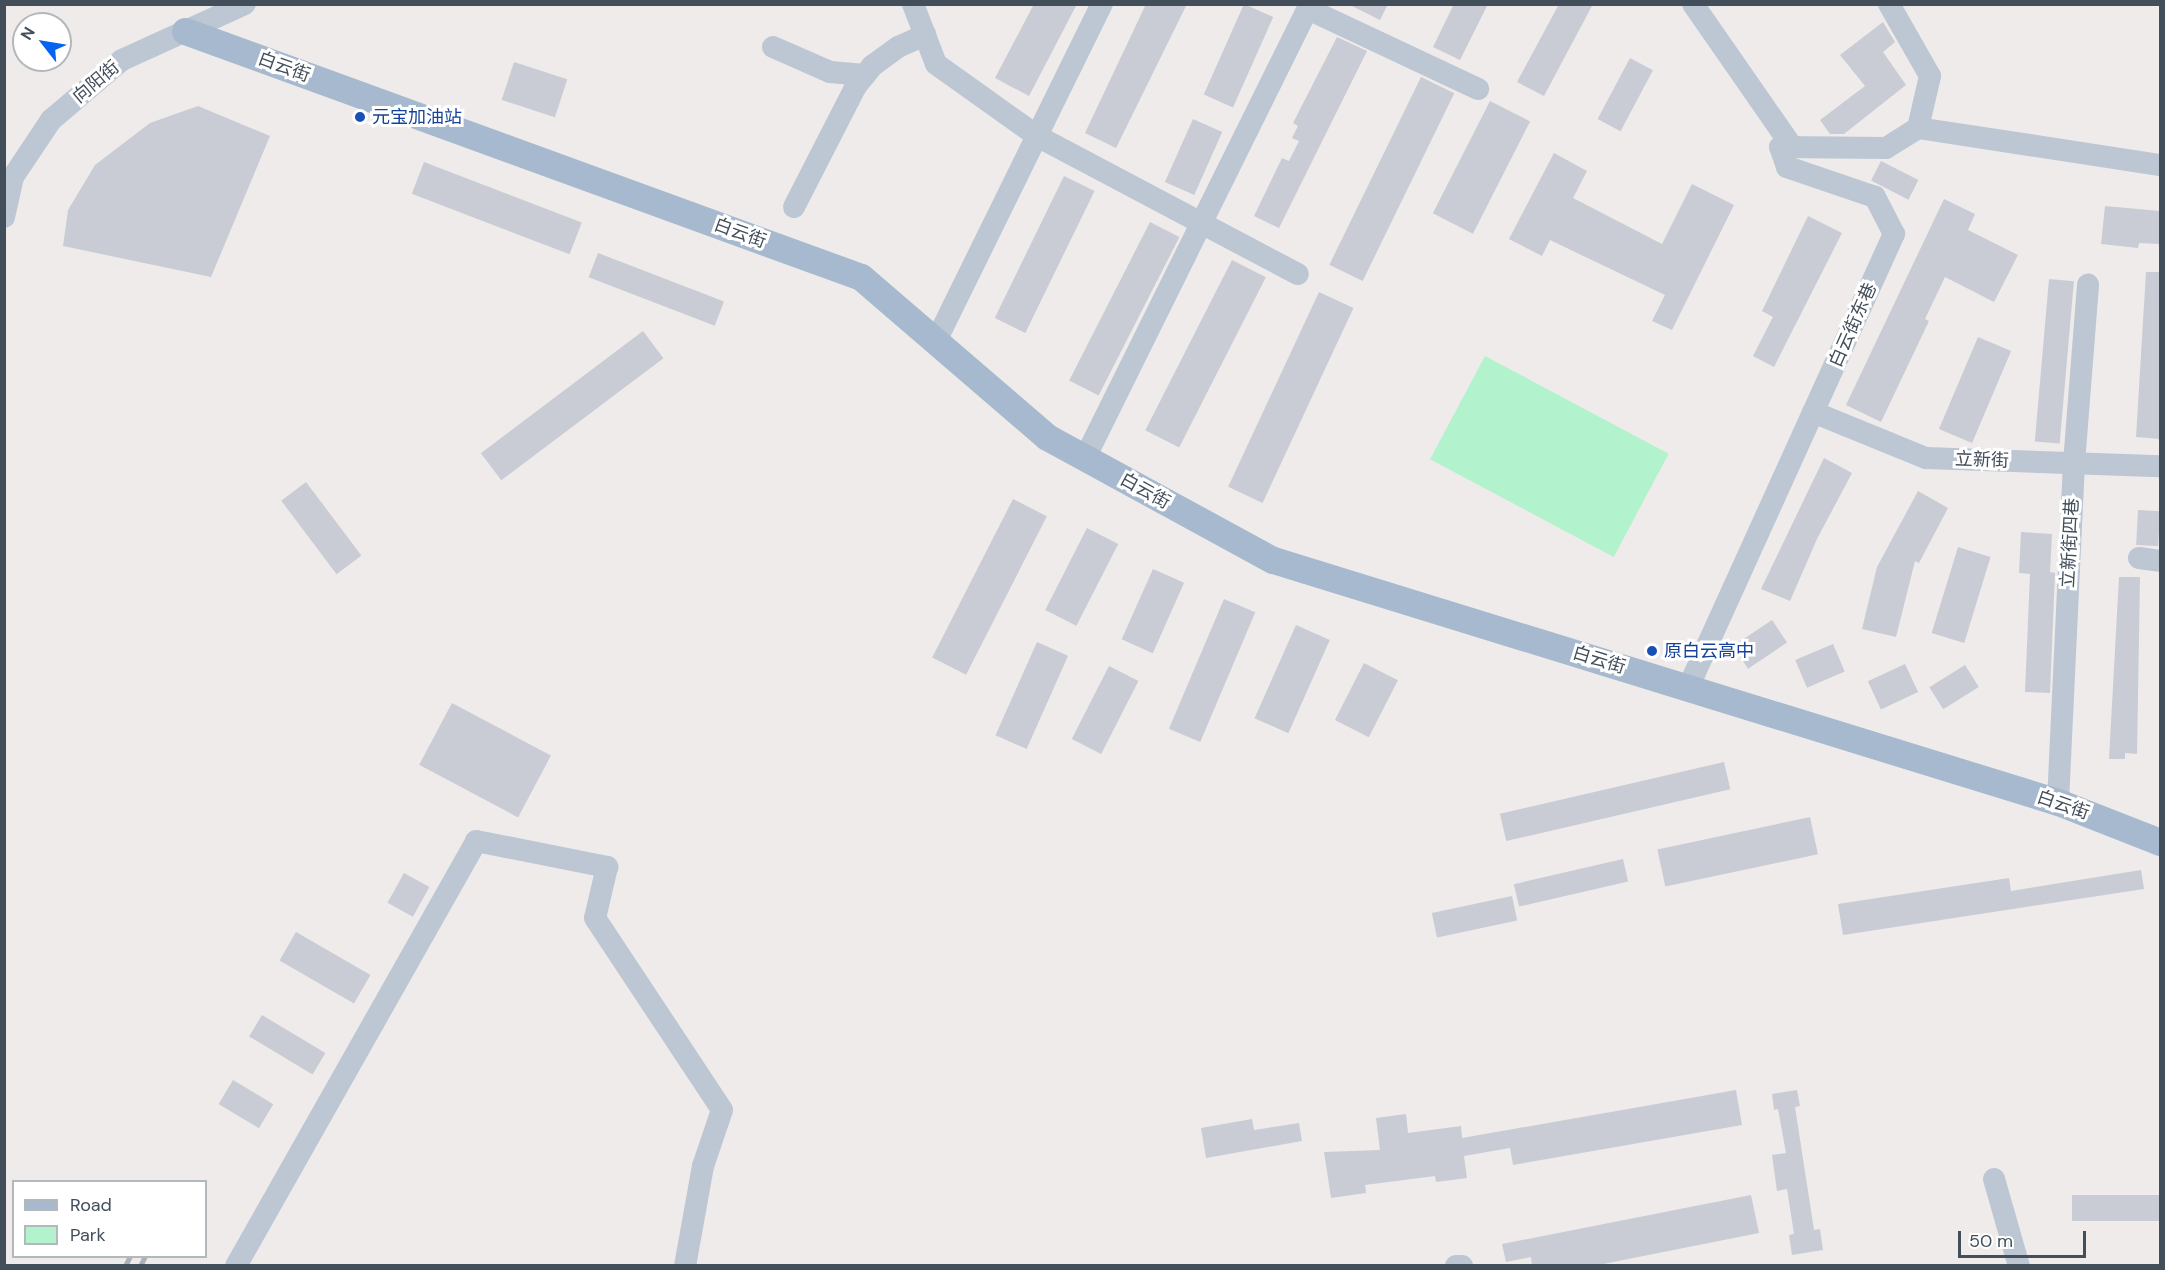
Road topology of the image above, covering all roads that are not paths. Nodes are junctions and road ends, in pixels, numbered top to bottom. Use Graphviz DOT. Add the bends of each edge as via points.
graph roads {
  1 [pos="244,4"];
  2 [pos="913,4"];
  3 [pos="1102,4"];
  4 [pos="1693,4"];
  5 [pos="1889,4"];
  6 [pos="1309,7"];
  7 [pos="185,31"];
  8 [pos="925,35"];
  9 [pos="773,47"];
  10 [pos="865,75"];
  11 [pos="1478,89"];
  12 [pos="1918,128"];
  13 [pos="1037,136"];
  14 [pos="1791,146"];
  15 [pos="2160,165"];
  16 [pos="9,175"];
  17 [pos="6,207"];
  18 [pos="794,207"];
  19 [pos="1200,223"];
  20 [pos="1298,274"];
  21 [pos="2088,285"];
  22 [pos="936,341"];
  23 [pos="1813,412"];
  24 [pos="1085,458"];
  25 [pos="2074,463"];
  26 [pos="2160,466"];
  27 [pos="1688,688"];
  28 [pos="2058,802"];
  29 [pos="2160,842"];
  30 [pos="1994,1179"];
  31 [pos="236,1266"];
  32 [pos="685,1266"];
  33 [pos="1456,1266"];
  34 [pos="1462,1266"];
  35 [pos="2019,1266"];
  1 -- 7 [label="street, 向阳街"];
  2 -- 8 [label="street"];
  3 -- 13 [label="street"];
  4 -- 14 [label="street"];
  5 -- 12 [label="street" via="1930,76"];
  6 -- 11 [label="street"];
  6 -- 19 [label="street"];
  7 -- 16 [label="street, 向阳街" via="122,60 51,120"];
  7 -- 22 [label="main road, 白云街" via="861,277"];
  8 -- 10 [label="street" via="898,47"];
  8 -- 13 [label="street" via="936,64"];
  9 -- 10 [label="street" via="830,72"];
  10 -- 18 [label="street"];
  12 -- 14 [label="street" via="1886,148"];
  12 -- 15 [label="street"];
  13 -- 19 [label="street"];
  13 -- 22 [label="street"];
  14 -- 23 [label="street, 白云街东巷" via="1780,147 1786,167 1875,197 1894,234"];
  16 -- 17 [label="street, 向阳街"];
  19 -- 20 [label="street"];
  19 -- 24 [label="street"];
  21 -- 25 [label="street, 立新街四巷"];
  22 -- 24 [label="main road, 白云街" via="1047,437"];
  23 -- 25 [label="street, 立新街" via="1926,458"];
  23 -- 27 [label="street, 白云街东巷"];
  24 -- 27 [label="main road, 白云街" via="1273,560"];
  25 -- 26 [label="street, 立新街"];
  25 -- 28 [label="street, 立新街四巷"];
  27 -- 28 [label="main road, 白云街"];
  28 -- 29 [label="main road, 白云街"];
  30 -- 35 [label="street"];
  31 -- 32 [label="street" via="476,841 607,867 595,918 722,1110 703,1166"];
  33 -- 34 [label="street"];
}
